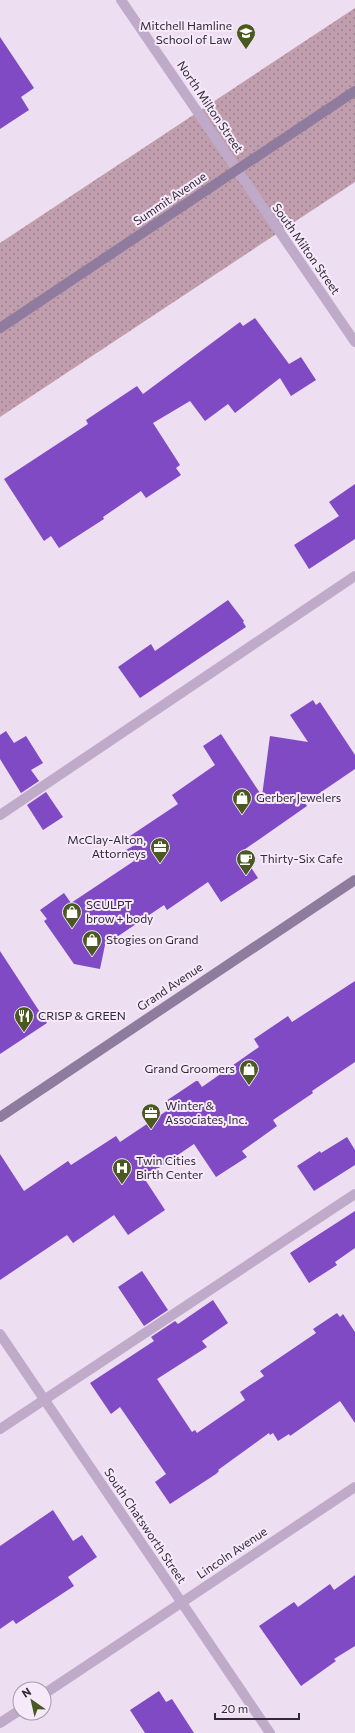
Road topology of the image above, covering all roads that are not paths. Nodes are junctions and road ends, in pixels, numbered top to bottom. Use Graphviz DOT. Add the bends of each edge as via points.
graph roads {
  1 [pos="121,0"];
  2 [pos="355,91"];
  3 [pos="236,170"];
  4 [pos="0,328"];
  5 [pos="355,342"];
  6 [pos="355,576"];
  7 [pos="0,815"];
  8 [pos="355,880"];
  9 [pos="0,1117"];
  10 [pos="355,1194"];
  11 [pos="0,1334"];
  12 [pos="45,1400"];
  13 [pos="0,1429"];
  14 [pos="355,1487"];
  15 [pos="181,1602"];
  16 [pos="52,1689"];
  17 [pos="12,1715"];
  18 [pos="0,1723"];
  19 [pos="270,1733"];
  1 -- 3 [label="street, North Milton Street"];
  2 -- 3 [label="street, Summit Avenue"];
  3 -- 4 [label="street, Summit Avenue"];
  3 -- 5 [label="street, South Milton Street"];
  6 -- 7 [label="street"];
  8 -- 9 [label="street, Grand Avenue"];
  10 -- 12 [label="street"];
  11 -- 12 [label="street, South Chatsworth Street"];
  12 -- 13 [label="street"];
  12 -- 15 [label="street, South Chatsworth Street"];
  14 -- 15 [label="street, Lincoln Avenue"];
  15 -- 16 [label="street, Lincoln Avenue"];
  15 -- 19 [label="street, South Chatsworth Street"];
  17 -- 18 [label="street"];
}
